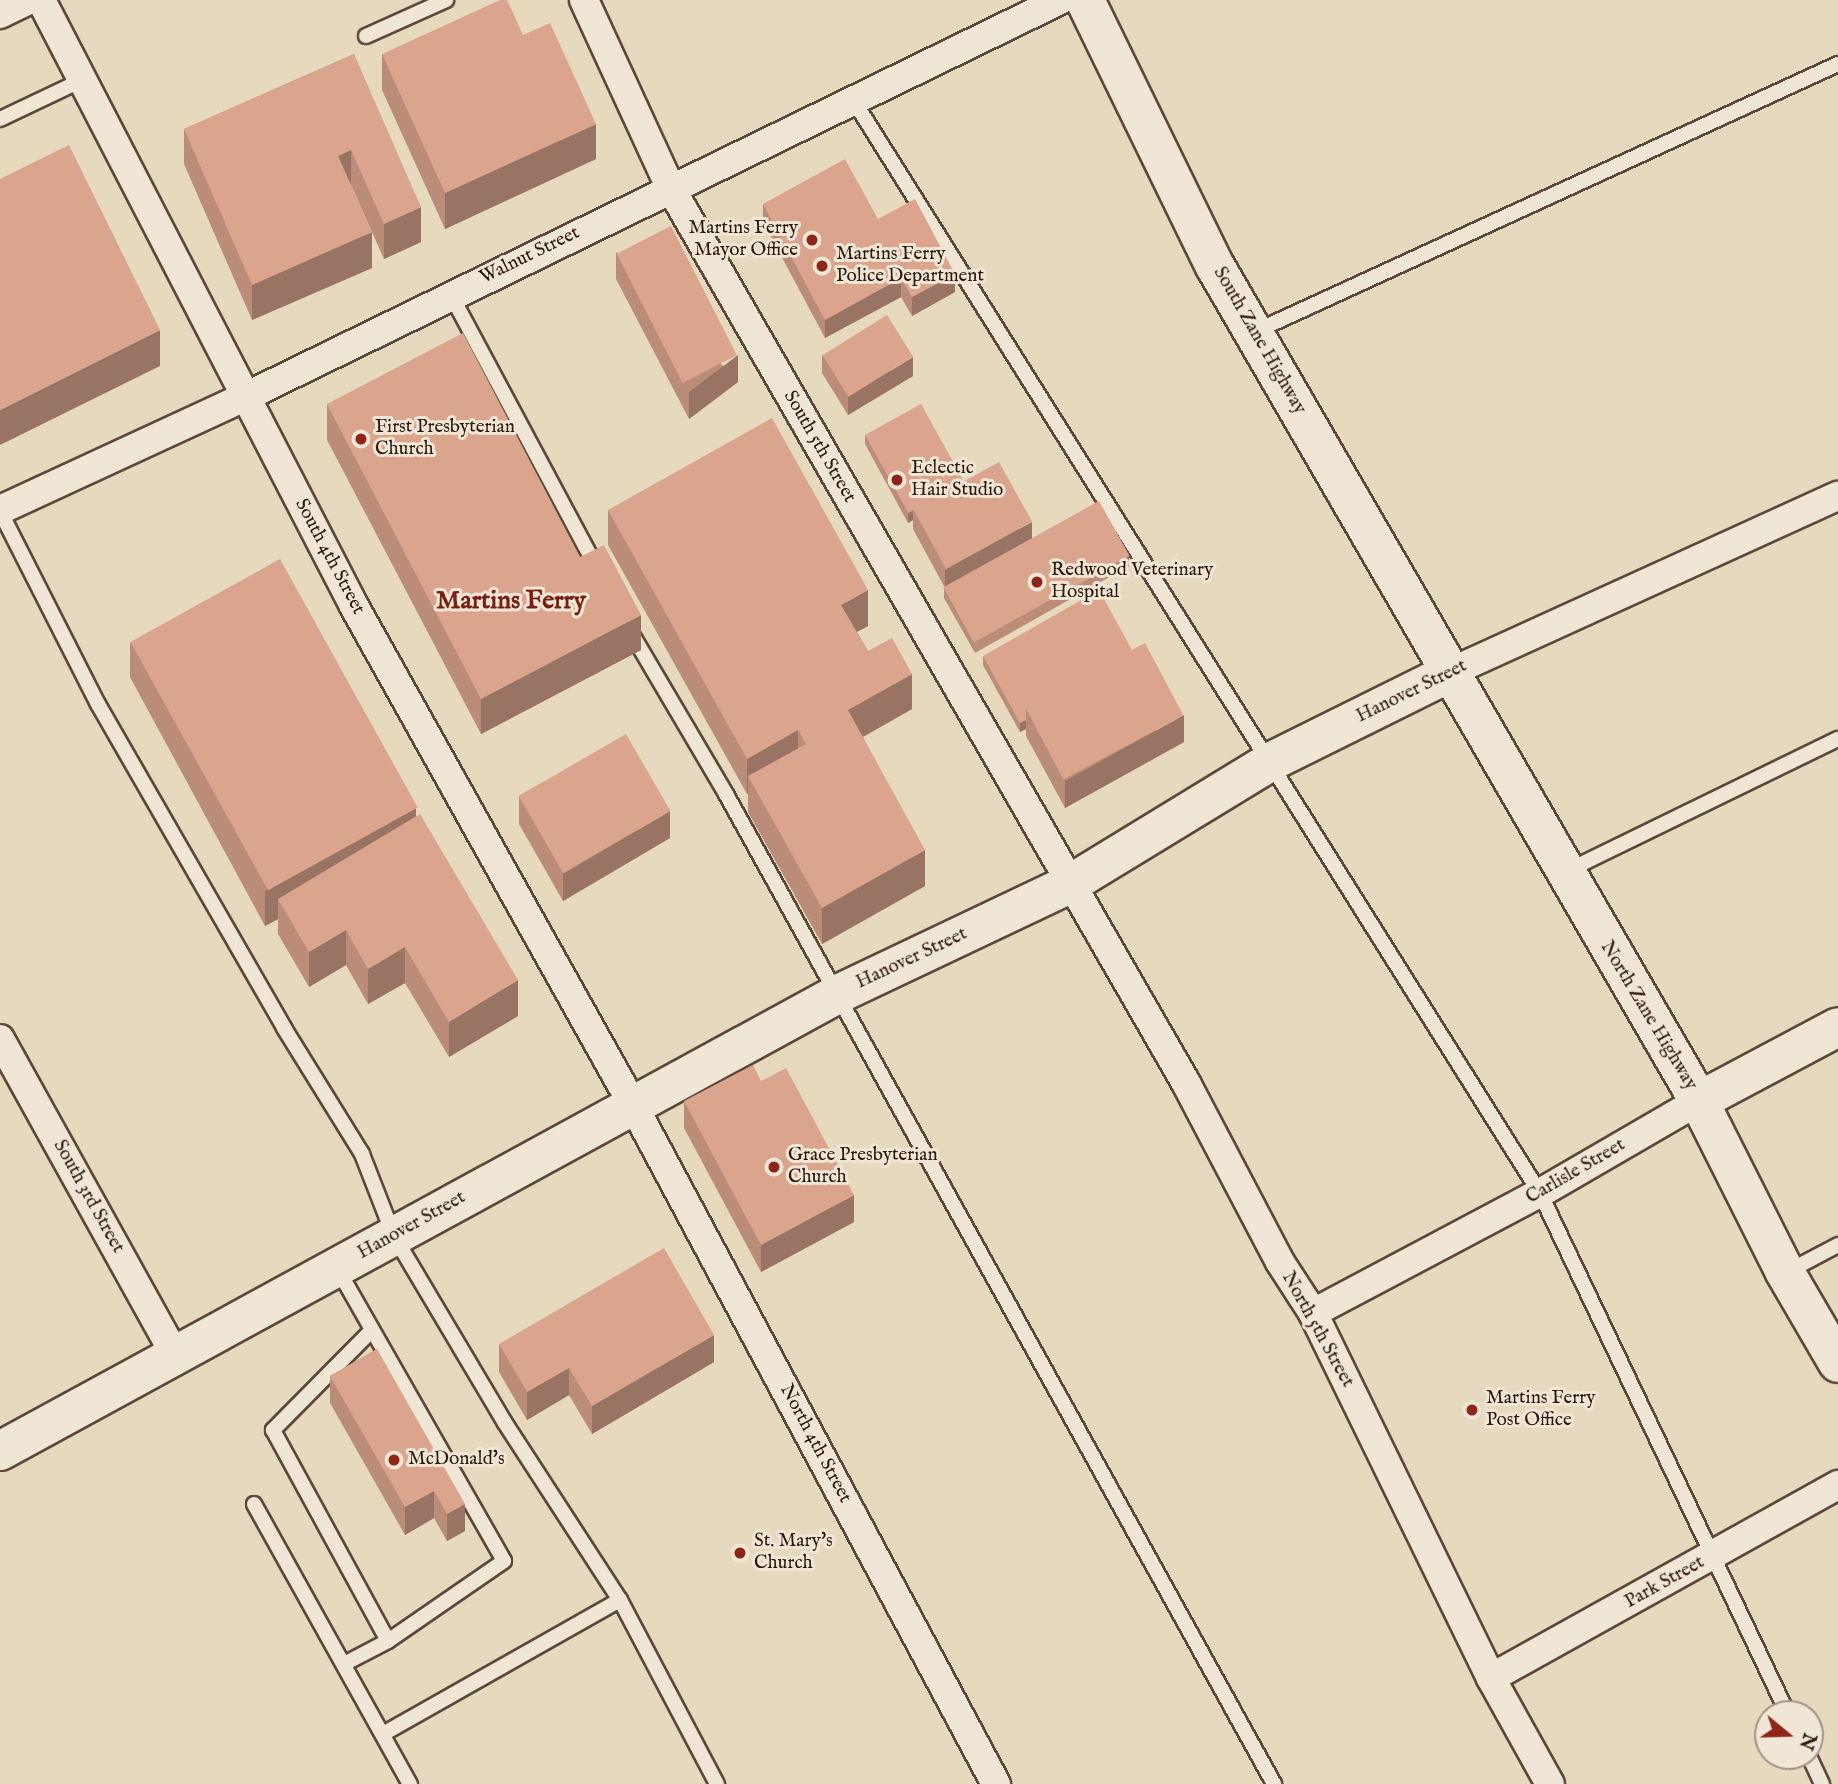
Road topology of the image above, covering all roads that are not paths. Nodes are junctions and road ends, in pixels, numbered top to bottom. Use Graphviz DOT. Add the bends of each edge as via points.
graph roads {
  1 [pos="29,0"];
  2 [pos="41,0"];
  3 [pos="446,0"];
  4 [pos="584,0"];
  5 [pos="1060,0"];
  6 [pos="1085,0"];
  7 [pos="0,14"];
  8 [pos="366,37"];
  9 [pos="1838,64"];
  10 [pos="82,80"];
  11 [pos="852,98"];
  12 [pos="0,119"];
  13 [pos="670,187"];
  14 [pos="451,295"];
  15 [pos="1253,332"];
  16 [pos="245,397"];
  17 [pos="1838,496"];
  18 [pos="0,511"];
  19 [pos="604,580"];
  20 [pos="623,618"];
  21 [pos="1451,673"];
  22 [pos="1838,739"];
  23 [pos="1270,762"];
  24 [pos="1563,873"];
  25 [pos="1070,884"];
  26 [pos="836,995"];
  27 [pos="1838,1027"];
  28 [pos="0,1039"];
  29 [pos="1699,1101"];
  30 [pos="633,1105"];
  31 [pos="1540,1193"];
  32 [pos="394,1236"];
  33 [pos="1838,1245"];
  34 [pos="336,1267"];
  35 [pos="1785,1272"];
  36 [pos="1313,1313"];
  37 [pos="372,1330"];
  38 [pos="175,1355"];
  39 [pos="1838,1363"];
  40 [pos="0,1451"];
  41 [pos="1838,1485"];
  42 [pos="254,1504"];
  43 [pos="1711,1558"];
  44 [pos="620,1600"];
  45 [pos="388,1641"];
  46 [pos="344,1664"];
  47 [pos="1491,1678"];
  48 [pos="1781,1700"];
  49 [pos="383,1734"];
  50 [pos="410,1784"];
  51 [pos="717,1784"];
  52 [pos="996,1784"];
  53 [pos="1274,1784"];
  54 [pos="1549,1784"];
  1 -- 7 [label="street"];
  2 -- 10 [label="street, South 4th Street"];
  3 -- 8 [label="lane"];
  4 -- 13 [label="street, South 5th Street"];
  5 -- 11 [label="street, Walnut Street"];
  6 -- 15 [label="main road, South Zane Highway"];
  9 -- 15 [label="lane"];
  10 -- 12 [label="lane"];
  10 -- 16 [label="street, South 4th Street"];
  11 -- 13 [label="street, Walnut Street"];
  11 -- 23 [label="lane"];
  13 -- 14 [label="street, Walnut Street"];
  13 -- 25 [label="street, South 5th Street"];
  14 -- 16 [label="street, Walnut Street"];
  14 -- 19 [label="lane"];
  15 -- 21 [label="main road, South Zane Highway"];
  16 -- 18 [label="street, Walnut Street"];
  16 -- 30 [label="street, South 4th Street" via="354,606"];
  17 -- 21 [label="street, Hanover Street"];
  18 -- 32 [label="lane" via="98,704 284,1028 362,1154"];
  20 -- 26 [label="lane"];
  21 -- 23 [label="main road, Hanover Street"];
  21 -- 24 [label="main road, North Zane Highway"];
  22 -- 24 [label="lane"];
  23 -- 25 [label="main road, Hanover Street"];
  23 -- 31 [label="lane"];
  24 -- 29 [label="main road, North Zane Highway"];
  25 -- 26 [label="main road, Hanover Street"];
  25 -- 36 [label="street, North 5th Street" via="1186,1083 1280,1262"];
  26 -- 30 [label="main road, Hanover Street"];
  26 -- 53 [label="lane"];
  27 -- 29 [label="main road, Carlisle Street"];
  28 -- 38 [label="street, South 3rd Street"];
  29 -- 31 [label="street, Carlisle Street"];
  29 -- 35 [label="main road, North Zane Highway"];
  30 -- 32 [label="main road, Hanover Street"];
  30 -- 52 [label="street, North 4th Street"];
  31 -- 36 [label="street, Carlisle Street"];
  31 -- 43 [label="lane"];
  32 -- 34 [label="main road, Hanover Street"];
  32 -- 44 [label="lane" via="505,1423"];
  33 -- 35 [label="lane"];
  34 -- 37 [label="lane"];
  34 -- 38 [label="main road, Hanover Street"];
  35 -- 39 [label="main road, North Zane Highway"];
  36 -- 47 [label="street, North 5th Street"];
  37 -- 45 [label="lane" via="273,1430"];
  37 -- 45 [label="lane" via="504,1561"];
  38 -- 40 [label="main road, Hanover Street"];
  41 -- 43 [label="street, Park Street"];
  42 -- 46 [label="lane"];
  43 -- 47 [label="street, Park Street"];
  43 -- 48 [label="lane"];
  44 -- 49 [label="lane"];
  44 -- 51 [label="lane"];
  45 -- 46 [label="lane"];
  46 -- 49 [label="lane"];
  47 -- 54 [label="street, North 5th Street"];
  49 -- 50 [label="lane"];
}
